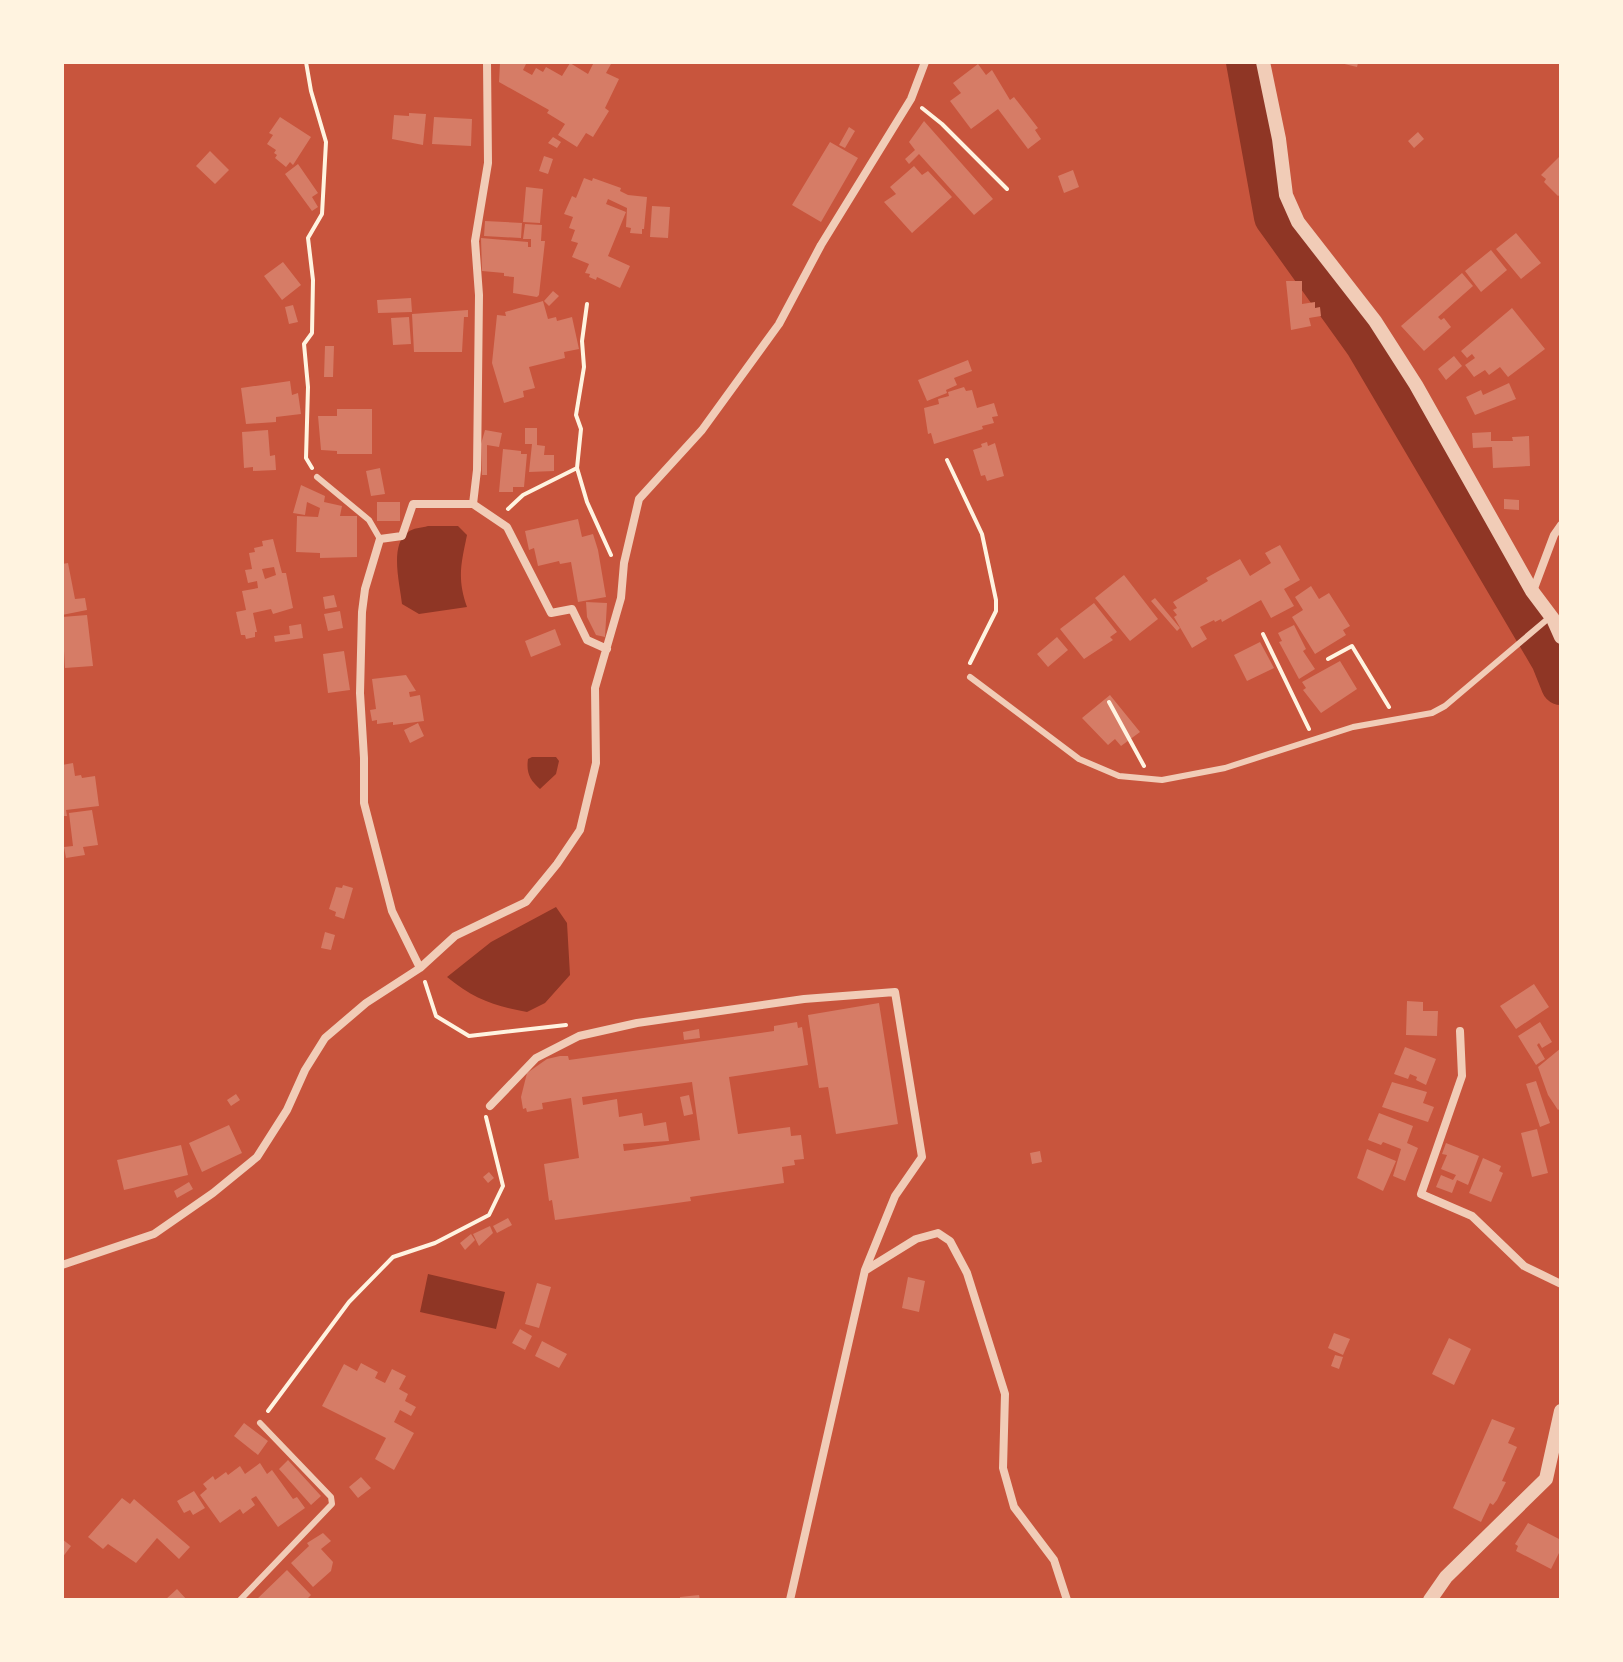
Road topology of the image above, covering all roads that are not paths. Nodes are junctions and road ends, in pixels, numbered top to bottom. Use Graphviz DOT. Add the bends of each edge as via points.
graph roads {
  1 [pos="487,62"];
  2 [pos="924,62"];
  3 [pos="1263,62"];
  4 [pos="317,477"];
  5 [pos="473,504"];
  6 [pos="1561,525"];
  7 [pos="380,539"];
  8 [pos="1532,591"];
  9 [pos="1553,615"];
  10 [pos="1561,637"];
  11 [pos="607,649"];
  12 [pos="970,677"];
  13 [pos="420,968"];
  14 [pos="1460,1031"];
  15 [pos="490,1106"];
  16 [pos="62,1265"];
  17 [pos="865,1270"];
  18 [pos="1561,1284"];
  19 [pos="1561,1411"];
  20 [pos="260,1423"];
  21 [pos="240,1600"];
  22 [pos="790,1600"];
  23 [pos="1067,1600"];
  24 [pos="1430,1600"];
  1 -- 5 [label="street" via="488,163 475,241 479,295"];
  2 -- 11 [label="street" via="911,99 779,324 702,430 639,499"];
  3 -- 8 [label="street" via="1286,195 1298,222 1375,321 1416,385"];
  4 -- 7 [label="lane" via="369,520"];
  5 -- 7 [label="street" via="413,504 402,536"];
  5 -- 11 [label="street" via="507,527 551,613 572,609 587,640"];
  6 -- 8 [label="street"];
  7 -- 13 [label="street" via="362,612 364,803 392,911"];
  8 -- 10 [label="street"];
  9 -- 12 [label="lane" via="1432,713 1353,727 1225,768 1162,780 1119,776 1079,759"];
  11 -- 13 [label="street" via="595,688 596,763 580,830 526,902 455,936"];
  13 -- 16 [label="street" via="325,1038 257,1157 154,1234"];
  14 -- 18 [label="street" via="1462,1076 1421,1194 1472,1216 1524,1266"];
  15 -- 17 [label="street" via="536,1058 579,1036 804,999 895,992 922,1157 895,1196"];
  17 -- 22 [label="street"];
  17 -- 23 [label="street" via="916,1239 938,1233 950,1241 967,1273 1005,1394 1003,1468 1014,1507 1054,1560"];
  19 -- 24 [label="street" via="1546,1479 1446,1577"];
  20 -- 21 [label="lane" via="332,1504"];
}
